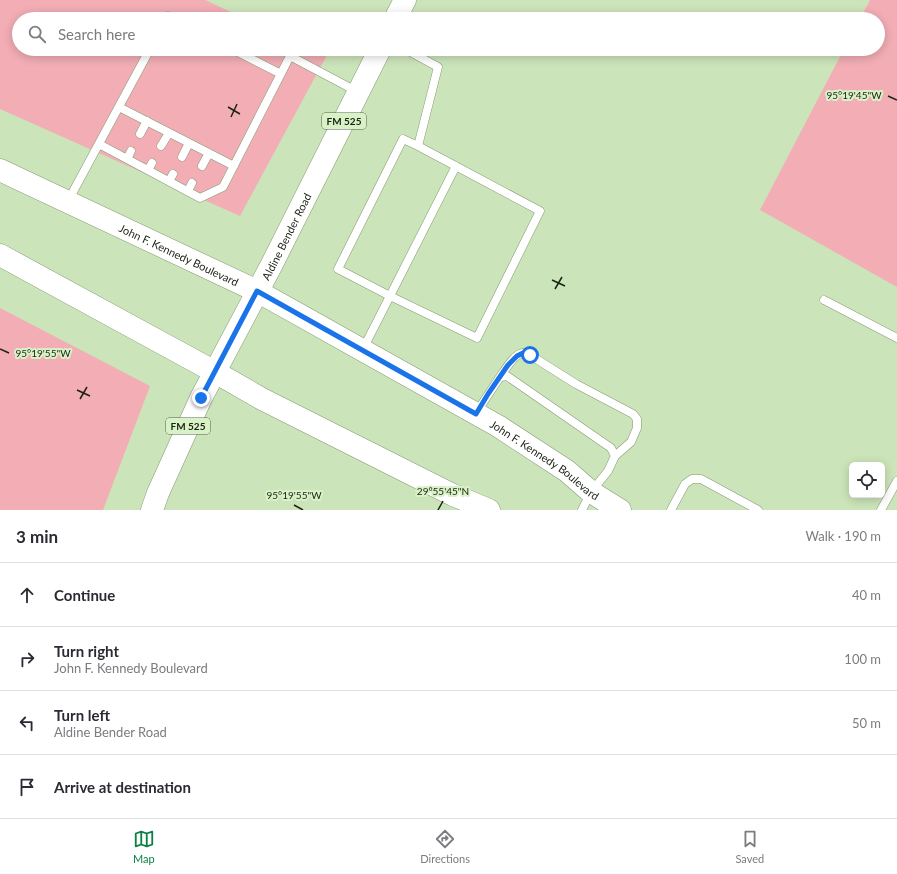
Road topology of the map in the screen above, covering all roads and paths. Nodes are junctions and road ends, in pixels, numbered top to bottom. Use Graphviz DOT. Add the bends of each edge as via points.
graph roads {
  1 [pos="405,0"];
  2 [pos="399,12"];
  3 [pos="146,56"];
  4 [pos="246,56"];
  5 [pos="376,56"];
  6 [pos="418,56"];
  7 [pos="281,74"];
  8 [pos="358,92"];
  9 [pos="119,107"];
  10 [pos="147,121"];
  11 [pos="169,133"];
  12 [pos="140,134"];
  13 [pos="189,143"];
  14 [pos="99,144"];
  15 [pos="161,146"];
  16 [pos="418,146"];
  17 [pos="131,151"];
  18 [pos="209,153"];
  19 [pos="182,157"];
  20 [pos="127,159"];
  21 [pos="202,166"];
  22 [pos="234,166"];
  23 [pos="456,166"];
  24 [pos="0,170"];
  25 [pos="192,183"];
  26 [pos="188,191"];
  27 [pos="68,202"];
  28 [pos="0,255"];
  29 [pos="257,291"];
  30 [pos="390,296"];
  31 [pos="824,300"];
  32 [pos="897,338"];
  33 [pos="362,350"];
  34 [pos="215,372"];
  35 [pos="500,377"];
  36 [pos="476,414"];
  37 [pos="615,456"];
  38 [pos="897,481"];
  39 [pos="586,501"];
  40 [pos="152,510"];
  41 [pos="489,510"];
  42 [pos="620,510"];
  43 [pos="671,510"];
  44 [pos="758,510"];
  45 [pos="881,510"];
  1 -- 2 [label="main road"];
  3 -- 9 [label="lane"];
  4 -- 7 [label="lane"];
  5 -- 8 [label="main road, Aldine Bender Road / FM 525"];
  6 -- 16 [label="lane" via="438,67"];
  7 -- 8 [label="lane" via="290,56"];
  7 -- 22 [label="lane"];
  8 -- 29 [label="main road, Aldine Bender Road / FM 525"];
  9 -- 10 [label="lane"];
  9 -- 14 [label="lane"];
  10 -- 11 [label="lane"];
  10 -- 12 [label="lane"];
  11 -- 13 [label="lane"];
  11 -- 15 [label="lane"];
  13 -- 18 [label="lane"];
  13 -- 19 [label="lane"];
  14 -- 20 [label="lane"];
  14 -- 27 [label="lane"];
  16 -- 23 [label="lane"];
  16 -- 30 [label="lane" via="403,139 338,269"];
  17 -- 20 [label="lane"];
  18 -- 21 [label="lane"];
  18 -- 22 [label="lane"];
  20 -- 26 [label="lane" via="171,177"];
  22 -- 26 [label="lane" via="223,187 200,198"];
  23 -- 30 [label="lane"];
  23 -- 30 [label="lane" via="540,211 480,331 476,338"];
  24 -- 27 [label="main road, John F. Kennedy Boulevard"];
  25 -- 26 [label="lane"];
  27 -- 29 [label="main road, John F. Kennedy Boulevard"];
  28 -- 34 [label="main road"];
  29 -- 33 [label="main road, John F. Kennedy Boulevard"];
  29 -- 34 [label="main road, Aldine Bender Road / FM 525"];
  30 -- 33 [label="lane"];
  31 -- 32 [label="lane"];
  33 -- 36 [label="main road, John F. Kennedy Boulevard"];
  34 -- 40 [label="main road, Aldine Bender Road / FM 525"];
  34 -- 41 [label="main road" via="270,403 453,495"];
  35 -- 36 [label="lane"];
  35 -- 37 [label="lane" via="507,376 611,448"];
  35 -- 37 [label="lane" via="508,365 523,353 633,414 637,419 638,428 631,442"];
  36 -- 39 [label="main road, John F. Kennedy Boulevard" via="567,471"];
  37 -- 39 [label="lane" via="608,472"];
  38 -- 45 [label="lane"];
  39 -- 42 [label="main road, John F. Kennedy Boulevard"];
  43 -- 44 [label="lane" via="685,484 692,479 701,480"];
}
